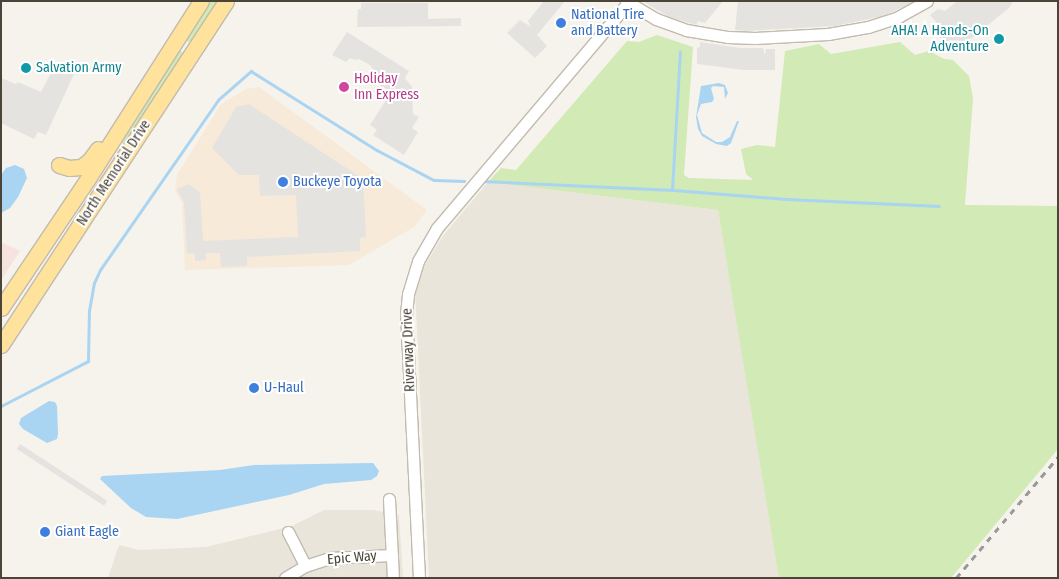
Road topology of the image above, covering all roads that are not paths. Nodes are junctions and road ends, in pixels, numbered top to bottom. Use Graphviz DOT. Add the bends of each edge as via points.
graph roads {
  1 [pos="201,1"];
  2 [pos="226,1"];
  3 [pos="926,1"];
  4 [pos="627,2"];
  5 [pos="161,64"];
  6 [pos="59,165"];
  7 [pos="87,180"];
  8 [pos="26,307"];
  9 [pos="1,308"];
  10 [pos="1,345"];
  11 [pos="389,499"];
  12 [pos="288,532"];
  13 [pos="392,554"];
  14 [pos="305,566"];
  15 [pos="288,577"];
  16 [pos="393,578"];
  17 [pos="419,578"];
  1 -- 5 [label="main road, North Memorial Drive"];
  2 -- 8 [label="main road, North Memorial Drive"];
  3 -- 4 [label="street" via="868,27 828,34 755,38 686,30 656,19"];
  4 -- 17 [label="street, Riverway Drive" via="433,234 412,277 406,314"];
  5 -- 6 [label="main road" via="137,89 89,161 76,168"];
  5 -- 7 [label="main road, North Memorial Drive"];
  7 -- 8 [label="main road" via="89,195 31,290"];
  7 -- 9 [label="main road, North Memorial Drive"];
  8 -- 10 [label="main road, North Memorial Drive"];
  11 -- 13 [label="street"];
  12 -- 14 [label="street"];
  13 -- 14 [label="street, Epic Way" via="329,558"];
  13 -- 16 [label="street"];
  14 -- 15 [label="street, Epic Way"];
}
